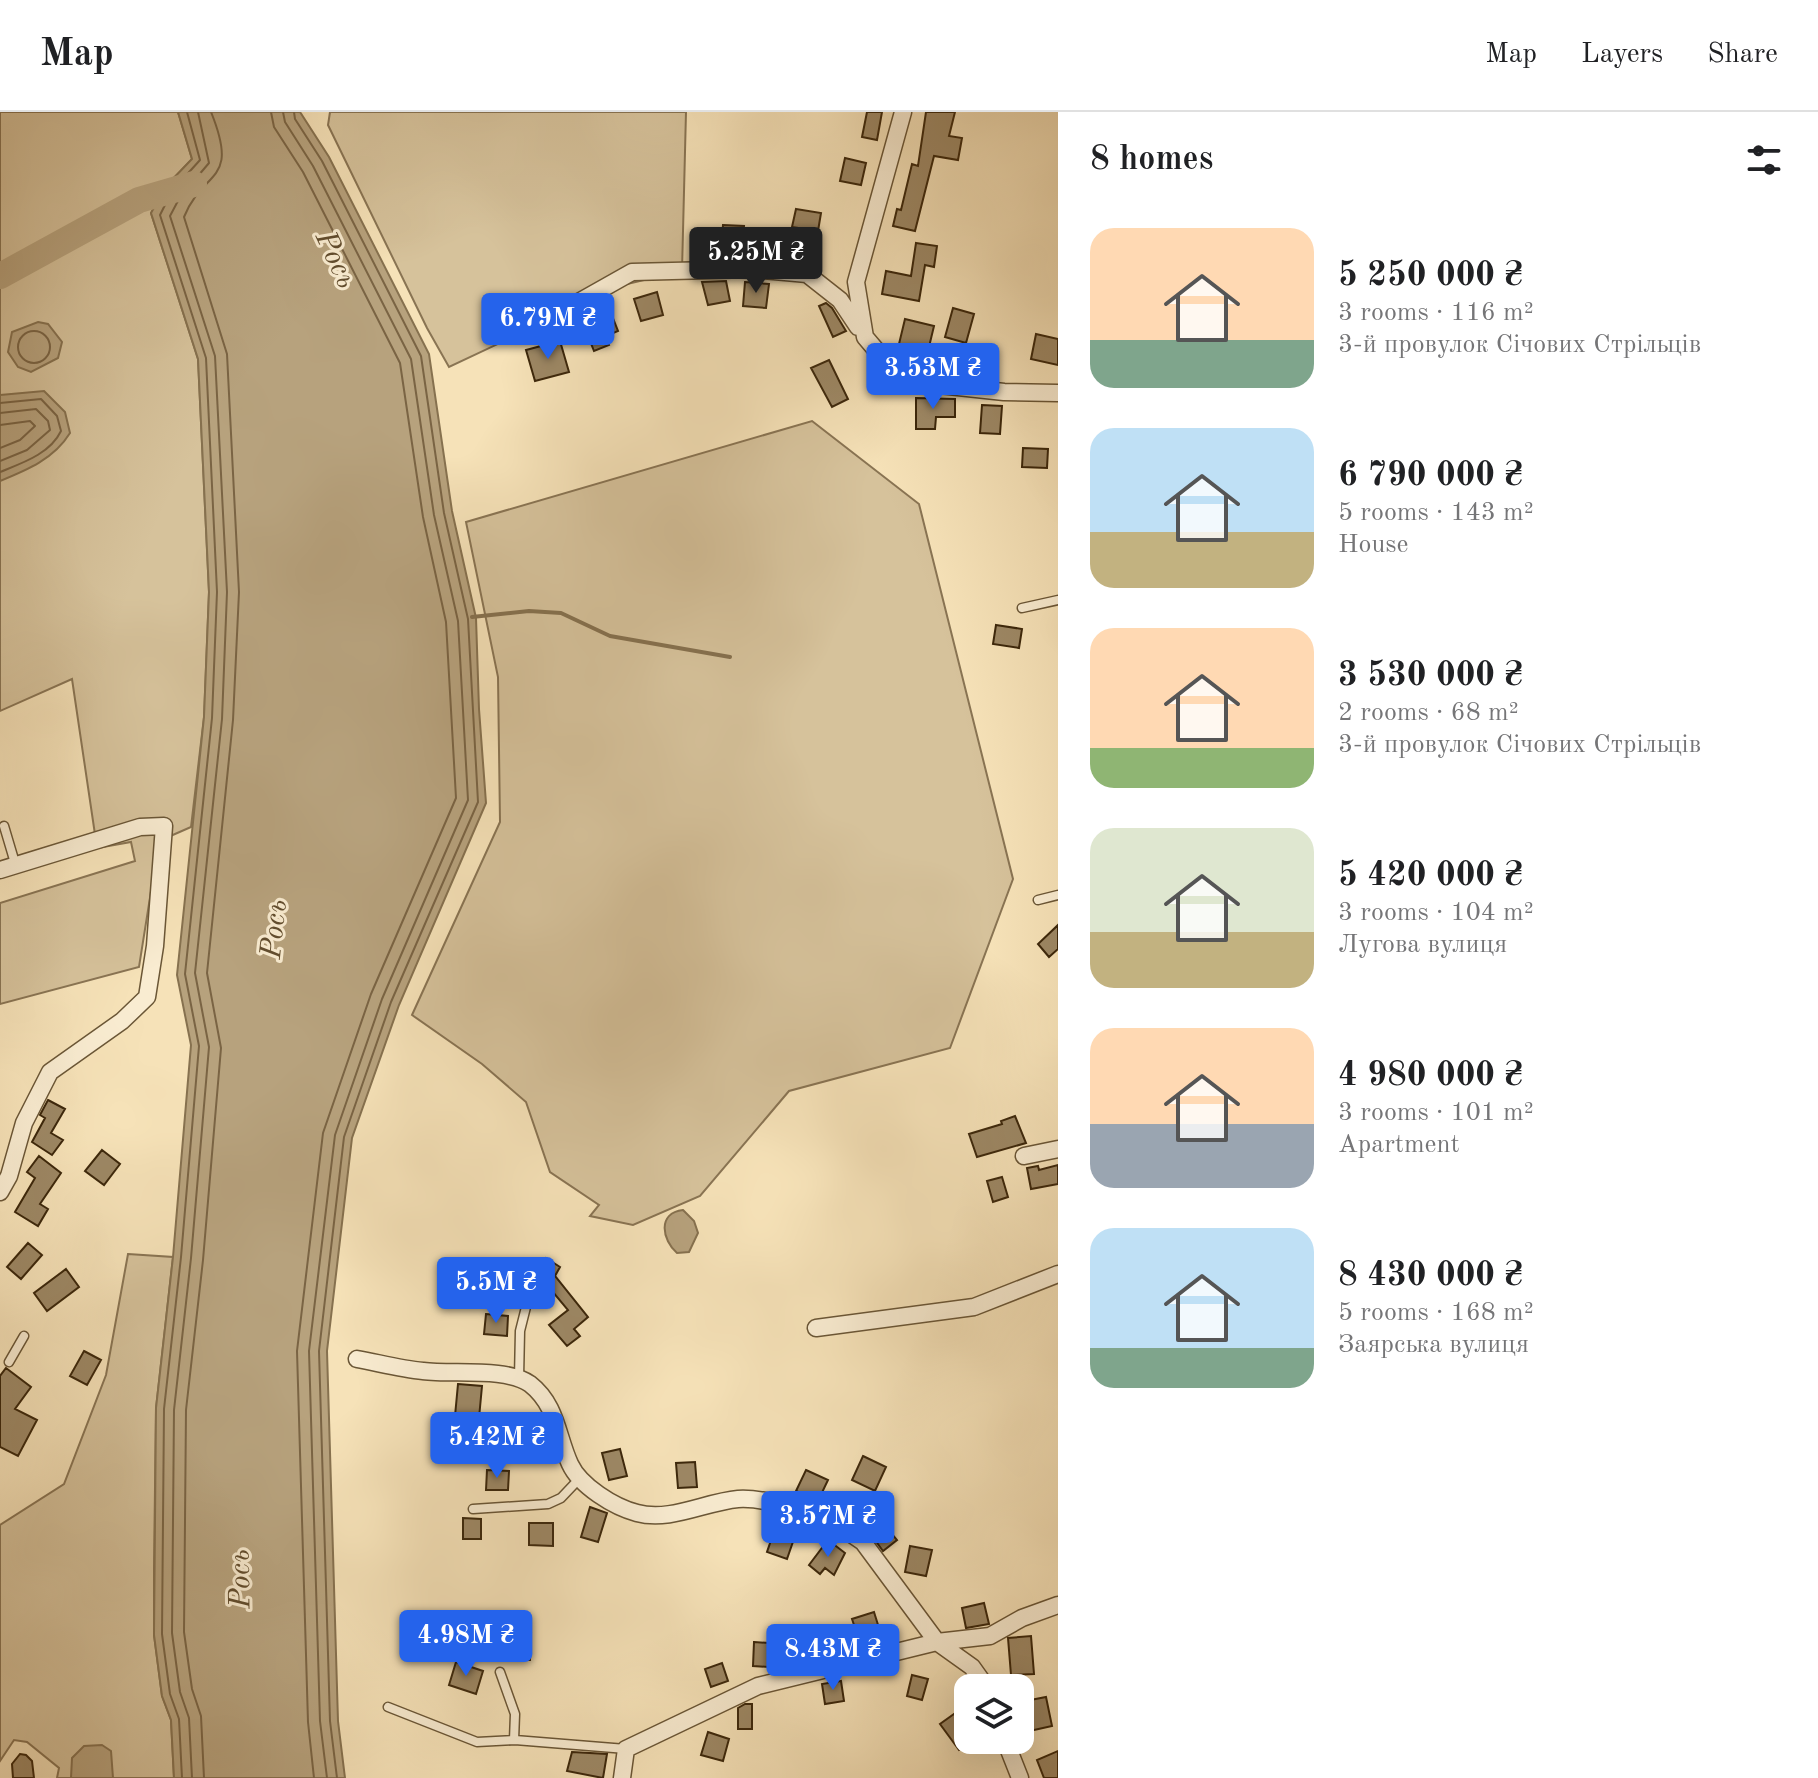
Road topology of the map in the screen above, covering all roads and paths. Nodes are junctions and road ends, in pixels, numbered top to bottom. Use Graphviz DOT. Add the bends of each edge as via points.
graph roads {
  1 [pos="903,112"];
  2 [pos="545,321"];
  3 [pos="865,337"];
  4 [pos="1058,393"];
  5 [pos="1058,600"];
  6 [pos="1022,608"];
  7 [pos="4,826"];
  8 [pos="7,867"];
  9 [pos="1058,895"];
  10 [pos="1038,900"];
  11 [pos="1058,1149"];
  12 [pos="1024,1156"];
  13 [pos="0,1192"];
  14 [pos="1058,1274"];
  15 [pos="526,1307"];
  16 [pos="816,1328"];
  17 [pos="24,1336"];
  18 [pos="357,1359"];
  19 [pos="9,1362"];
  20 [pos="519,1378"];
  21 [pos="581,1478"];
  22 [pos="473,1509"];
  23 [pos="1058,1605"];
  24 [pos="937,1642"];
  25 [pos="500,1672"];
  26 [pos="977,1674"];
  27 [pos="388,1707"];
  28 [pos="514,1740"];
  29 [pos="626,1749"];
  30 [pos="1011,1754"];
  31 [pos="622,1778"];
  32 [pos="1020,1778"];
  1 -- 3 [label="street" via="856,282"];
  2 -- 3 [label="street" via="632,272 752,269 807,274 840,300"];
  3 -- 4 [label="street" via="899,377 991,391"];
  5 -- 6 [label="lane"];
  7 -- 8 [label="lane"];
  8 -- 13 [label="street" via="140,827 164,826 147,997 50,1072 24,1123"];
  9 -- 10 [label="lane"];
  11 -- 12 [label="street"];
  14 -- 16 [label="street" via="974,1307"];
  15 -- 20 [label="lane"];
  17 -- 19 [label="lane"];
  18 -- 20 [label="street" via="420,1371"];
  20 -- 21 [label="street" via="546,1402 570,1466"];
  21 -- 22 [label="lane" via="548,1504"];
  21 -- 24 [label="street" via="595,1492 638,1514 763,1500 851,1534 863,1542"];
  23 -- 24 [label="street" via="990,1636"];
  24 -- 26 [label="street"];
  24 -- 29 [label="street" via="758,1686"];
  25 -- 28 [label="lane" via="515,1714"];
  27 -- 28 [label="lane" via="477,1742"];
  28 -- 29 [label="lane"];
  29 -- 31 [label="street"];
  30 -- 32 [label="street"];
}
